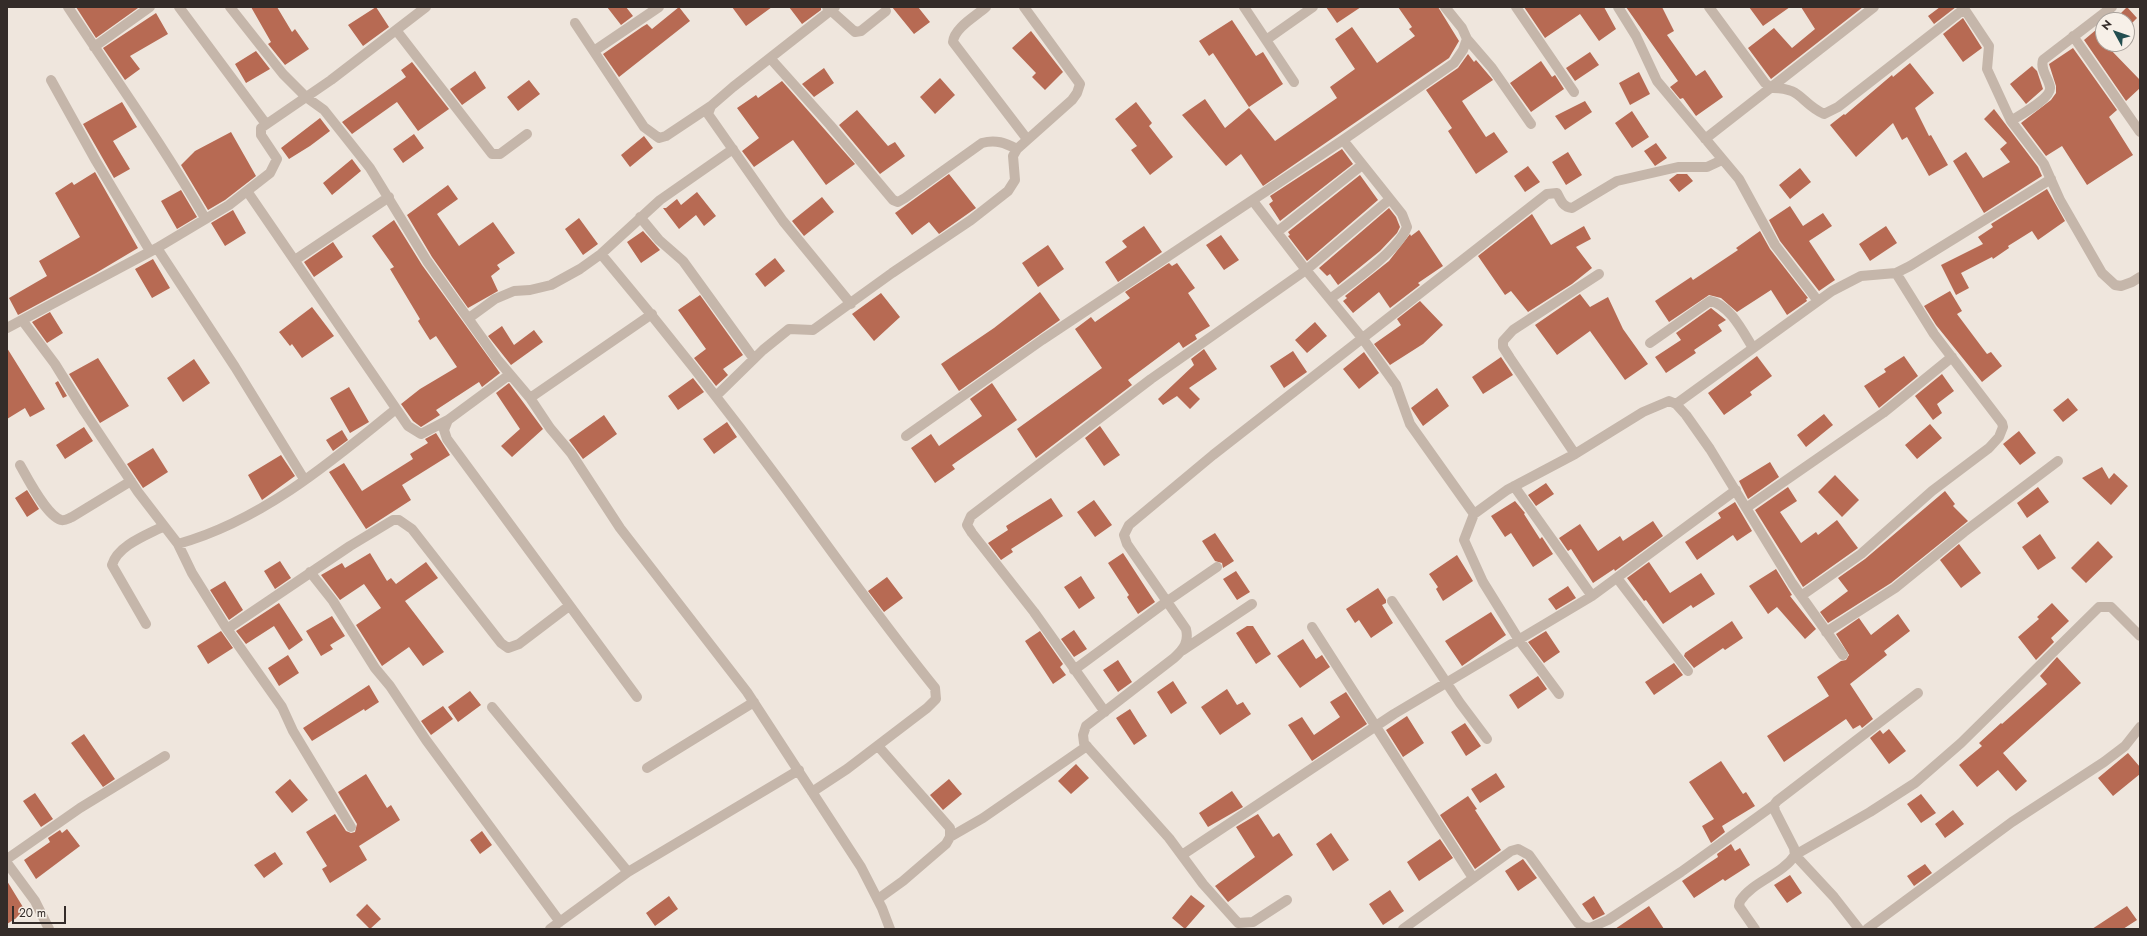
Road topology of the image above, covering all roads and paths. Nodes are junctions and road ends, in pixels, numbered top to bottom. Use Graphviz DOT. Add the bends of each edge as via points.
graph roads {
  1 [pos="68,7"];
  2 [pos="150,7"];
  3 [pos="179,7"];
  4 [pos="230,7"];
  5 [pos="426,7"];
  6 [pos="659,7"];
  7 [pos="986,7"];
  8 [pos="1024,7"];
  9 [pos="1244,7"];
  10 [pos="1313,7"];
  11 [pos="1445,7"];
  12 [pos="1516,7"];
  13 [pos="1618,7"];
  14 [pos="1709,7"];
  15 [pos="1874,7"];
  16 [pos="2112,7"];
  17 [pos="831,8"];
  18 [pos="1964,8"];
  19 [pos="886,11"];
  20 [pos="575,23"];
  21 [pos="396,30"];
  22 [pos="2073,36"];
  23 [pos="1467,39"];
  24 [pos="1266,40"];
  25 [pos="94,47"];
  26 [pos="594,51"];
  27 [pos="770,58"];
  28 [pos="51,80"];
  29 [pos="1294,82"];
  30 [pos="1771,88"];
  31 [pos="1574,92"];
  32 [pos="306,97"];
  33 [pos="711,106"];
  34 [pos="2011,121"];
  35 [pos="266,124"];
  36 [pos="1531,124"];
  37 [pos="2140,132"];
  38 [pos="527,134"];
  39 [pos="1027,138"];
  40 [pos="1705,139"];
  41 [pos="1343,140"];
  42 [pos="733,149"];
  43 [pos="1017,149"];
  44 [pos="1722,160"];
  45 [pos="1362,165"];
  46 [pos="2051,179"];
  47 [pos="247,191"];
  48 [pos="389,197"];
  49 [pos="1390,199"];
  50 [pos="1253,201"];
  51 [pos="640,217"];
  52 [pos="205,218"];
  53 [pos="1276,232"];
  54 [pos="153,249"];
  55 [pos="601,254"];
  56 [pos="295,260"];
  57 [pos="1306,270"];
  58 [pos="1896,273"];
  59 [pos="1599,274"];
  60 [pos="2140,277"];
  61 [pos="1330,299"];
  62 [pos="1818,301"];
  63 [pos="851,304"];
  64 [pos="652,314"];
  65 [pos="469,318"];
  66 [pos="22,320"];
  67 [pos="7,328"];
  68 [pos="1363,339"];
  69 [pos="1650,343"];
  70 [pos="1753,348"];
  71 [pos="1952,357"];
  72 [pos="754,359"];
  73 [pos="509,375"];
  74 [pos="716,396"];
  75 [pos="530,398"];
  76 [pos="1676,404"];
  77 [pos="396,409"];
  78 [pos="448,420"];
  79 [pos="906,436"];
  80 [pos="1575,454"];
  81 [pos="2058,461"];
  82 [pos="20,465"];
  83 [pos="304,480"];
  84 [pos="131,481"];
  85 [pos="1514,486"];
  86 [pos="1736,490"];
  87 [pos="1746,508"];
  88 [pos="1474,514"];
  89 [pos="164,526"];
  90 [pos="178,544"];
  91 [pos="1217,567"];
  92 [pos="310,572"];
  93 [pos="1617,578"];
  94 [pos="1592,596"];
  95 [pos="1801,596"];
  96 [pos="1392,601"];
  97 [pos="1166,602"];
  98 [pos="1252,604"];
  99 [pos="570,606"];
  100 [pos="146,624"];
  101 [pos="1312,627"];
  102 [pos="227,629"];
  103 [pos="1826,632"];
  104 [pos="2140,636"];
  105 [pos="1519,640"];
  106 [pos="1184,650"];
  107 [pos="1843,655"];
  108 [pos="1074,670"];
  109 [pos="1688,671"];
  110 [pos="1447,682"];
  111 [pos="1918,693"];
  112 [pos="1558,694"];
  113 [pos="637,697"];
  114 [pos="754,702"];
  115 [pos="492,707"];
  116 [pos="1105,712"];
  117 [pos="1375,726"];
  118 [pos="2140,727"];
  119 [pos="1487,739"];
  120 [pos="878,746"];
  121 [pos="1087,746"];
  122 [pos="165,756"];
  123 [pos="647,768"];
  124 [pos="799,770"];
  125 [pos="812,792"];
  126 [pos="1774,805"];
  127 [pos="351,827"];
  128 [pos="950,837"];
  129 [pos="1795,855"];
  130 [pos="1182,856"];
  131 [pos="7,859"];
  132 [pos="7,863"];
  133 [pos="628,872"];
  134 [pos="1473,878"];
  135 [pos="878,899"];
  136 [pos="1287,900"];
  137 [pos="560,922"];
  138 [pos="1406,928"];
  139 [pos="49,929"];
  140 [pos="550,929"];
  141 [pos="890,929"];
  142 [pos="1755,929"];
  143 [pos="1859,929"];
  144 [pos="1867,929"];
  1 -- 25 [label="street"];
  2 -- 25 [label="street"];
  3 -- 35 [label="street"];
  4 -- 32 [label="street" via="282,74"];
  5 -- 21 [label="street"];
  6 -- 26 [label="street"];
  7 -- 39 [label="street" via="957,32 953,42"];
  8 -- 39 [label="street" via="1080,84 1072,100"];
  9 -- 24 [label="street"];
  10 -- 24 [label="street"];
  11 -- 23 [label="street" via="1462,28"];
  12 -- 31 [label="street"];
  13 -- 40 [label="street" via="1636,36 1657,81"];
  14 -- 30 [label="street" via="1759,76"];
  15 -- 30 [label="street"];
  16 -- 22 [label="street"];
  17 -- 19 [label="street" via="855,32"];
  17 -- 27 [label="street"];
  18 -- 30 [label="street" via="1831,112 1820,112 1790,89"];
  18 -- 34 [label="street" via="1989,46 1987,70"];
  20 -- 26 [label="street"];
  21 -- 32 [label="street"];
  21 -- 38 [label="street" via="492,154 500,154"];
  22 -- 34 [label="street" via="2043,60 2049,93"];
  22 -- 37 [label="street"];
  23 -- 36 [label="street" via="1492,68"];
  23 -- 41 [label="street" via="1454,62"];
  24 -- 29 [label="street"];
  25 -- 52 [label="street" via="145,119"];
  26 -- 33 [label="street" via="644,127 659,138"];
  27 -- 33 [label="street"];
  27 -- 43 [label="street" via="830,124 893,200 898,202 982,144 989,141 1003,142"];
  28 -- 54 [label="street" via="96,161"];
  30 -- 40 [label="street"];
  32 -- 35 [label="street"];
  32 -- 48 [label="street" via="333,120"];
  33 -- 42 [label="street" via="708,114 712,122"];
  34 -- 46 [label="street" via="2044,164"];
  35 -- 47 [label="street" via="261,128 261,136 277,160 270,173"];
  39 -- 43 [label="street"];
  40 -- 44 [label="street"];
  41 -- 45 [label="street"];
  41 -- 50 [label="street"];
  42 -- 51 [label="street" via="676,188"];
  42 -- 63 [label="street" via="783,221"];
  43 -- 63 [label="street" via="1013,156 1014,180 1008,191"];
  44 -- 62 [label="street" via="1739,179 1775,245"];
  44 -- 68 [label="street" via="1707,167 1678,167 1617,181 1572,208 1562,204 1557,193 1547,194"];
  45 -- 49 [label="street"];
  45 -- 53 [label="street"];
  46 -- 58 [label="street"];
  46 -- 60 [label="street" via="2060,200 2108,281 2121,286"];
  47 -- 52 [label="street" via="229,205"];
  47 -- 56 [label="street"];
  48 -- 56 [label="street"];
  48 -- 65 [label="street" via="427,261"];
  49 -- 57 [label="street"];
  49 -- 61 [label="street" via="1406,222 1405,232 1381,258"];
  50 -- 53 [label="street"];
  50 -- 79 [label="street" via="1042,340"];
  51 -- 55 [label="street"];
  51 -- 72 [label="street" via="659,240 683,261"];
  52 -- 54 [label="street"];
  53 -- 57 [label="street"];
  54 -- 66 [label="street"];
  54 -- 83 [label="street" via="235,366"];
  55 -- 64 [label="street"];
  55 -- 65 [label="street" via="551,285 514,291 495,299"];
  56 -- 77 [label="street"];
  57 -- 61 [label="street"];
  57 -- 108 [label="street" via="1151,380 972,516 967,525 972,533 1034,612"];
  58 -- 62 [label="street" via="1861,276"];
  58 -- 71 [label="street" via="1934,334"];
  59 -- 80 [label="street" via="1513,330 1503,341 1510,358"];
  61 -- 68 [label="street"];
  62 -- 70 [label="street"];
  63 -- 72 [label="street" via="813,330 789,329"];
  64 -- 74 [label="street"];
  64 -- 75 [label="street"];
  65 -- 73 [label="street"];
  66 -- 67 [label="street"];
  66 -- 84 [label="street" via="56,364"];
  68 -- 88 [label="street" via="1396,385 1410,424"];
  68 -- 97 [label="street" via="1213,455 1129,525 1124,535 1127,544"];
  69 -- 70 [label="street" via="1710,301 1721,305 1731,315"];
  70 -- 76 [label="street"];
  71 -- 87 [label="street" via="1883,413"];
  71 -- 95 [label="street" via="2002,423 1999,437 1989,448 1932,491 1861,554"];
  72 -- 74 [label="street"];
  73 -- 75 [label="street"];
  73 -- 78 [label="street"];
  74 -- 120 [label="street" via="853,583 935,688 936,699"];
  75 -- 114 [label="street" via="620,528"];
  76 -- 80 [label="street" via="1669,402 1643,412"];
  76 -- 86 [label="street"];
  77 -- 78 [label="street" via="408,426 422,434"];
  77 -- 83 [label="street" via="332,461"];
  78 -- 99 [label="street" via="444,430 447,439"];
  80 -- 85 [label="street"];
  81 -- 103 [label="street" via="1895,588"];
  82 -- 84 [label="street" via="44,504 60,520 72,517"];
  83 -- 90 [label="street" via="256,512 197,539"];
  84 -- 89 [label="street"];
  85 -- 88 [label="street"];
  85 -- 94 [label="street"];
  86 -- 87 [label="street"];
  86 -- 93 [label="street"];
  87 -- 95 [label="street"];
  88 -- 105 [label="street" via="1464,540 1483,582"];
  89 -- 90 [label="street"];
  89 -- 100 [label="street" via="120,552 112,565"];
  90 -- 102 [label="street" via="192,573"];
  91 -- 97 [label="street"];
  92 -- 99 [label="street" via="393,520 399,520 412,529 501,643 508,648 519,644"];
  92 -- 102 [label="street"];
  92 -- 137 [label="street" via="426,740"];
  93 -- 94 [label="street"];
  93 -- 109 [label="street"];
  94 -- 105 [label="street"];
  95 -- 103 [label="street"];
  96 -- 110 [label="street"];
  97 -- 106 [label="street" via="1186,629 1188,638"];
  97 -- 108 [label="street"];
  98 -- 106 [label="street"];
  99 -- 113 [label="street"];
  101 -- 117 [label="street"];
  102 -- 127 [label="street" via="282,707 293,731"];
  103 -- 107 [label="street"];
  104 -- 129 [label="street" via="2111,606 2099,607 1961,743 1915,783"];
  105 -- 110 [label="street"];
  105 -- 112 [label="street"];
  106 -- 116 [label="street"];
  108 -- 116 [label="street"];
  110 -- 117 [label="street"];
  110 -- 119 [label="street"];
  111 -- 126 [label="street" via="1784,794"];
  114 -- 123 [label="street"];
  114 -- 124 [label="street"];
  115 -- 133 [label="street"];
  116 -- 121 [label="street" via="1086,726 1083,735"];
  117 -- 130 [label="street"];
  117 -- 134 [label="street"];
  118 -- 144 [label="street" via="2125,746 2104,762 2012,822"];
  120 -- 125 [label="street"];
  120 -- 128 [label="street" via="950,828"];
  121 -- 128 [label="street" via="983,818"];
  121 -- 130 [label="street"];
  122 -- 131 [label="street" via="80,808"];
  124 -- 125 [label="street"];
  124 -- 133 [label="street"];
  125 -- 135 [label="street" via="861,867"];
  126 -- 129 [label="street"];
  126 -- 134 [label="street" via="1681,872 1608,920 1590,928 1578,923 1523,850 1511,851"];
  128 -- 135 [label="street" via="946,844 903,882"];
  129 -- 142 [label="street" via="1789,863 1749,891 1740,901 1740,906"];
  129 -- 143 [label="street" via="1834,897"];
  130 -- 136 [label="street" via="1238,923 1253,922"];
  132 -- 139 [label="street" via="35,901"];
  133 -- 137 [label="street"];
  134 -- 138 [label="street"];
  135 -- 141 [label="street"];
  137 -- 140 [label="street"];
}
